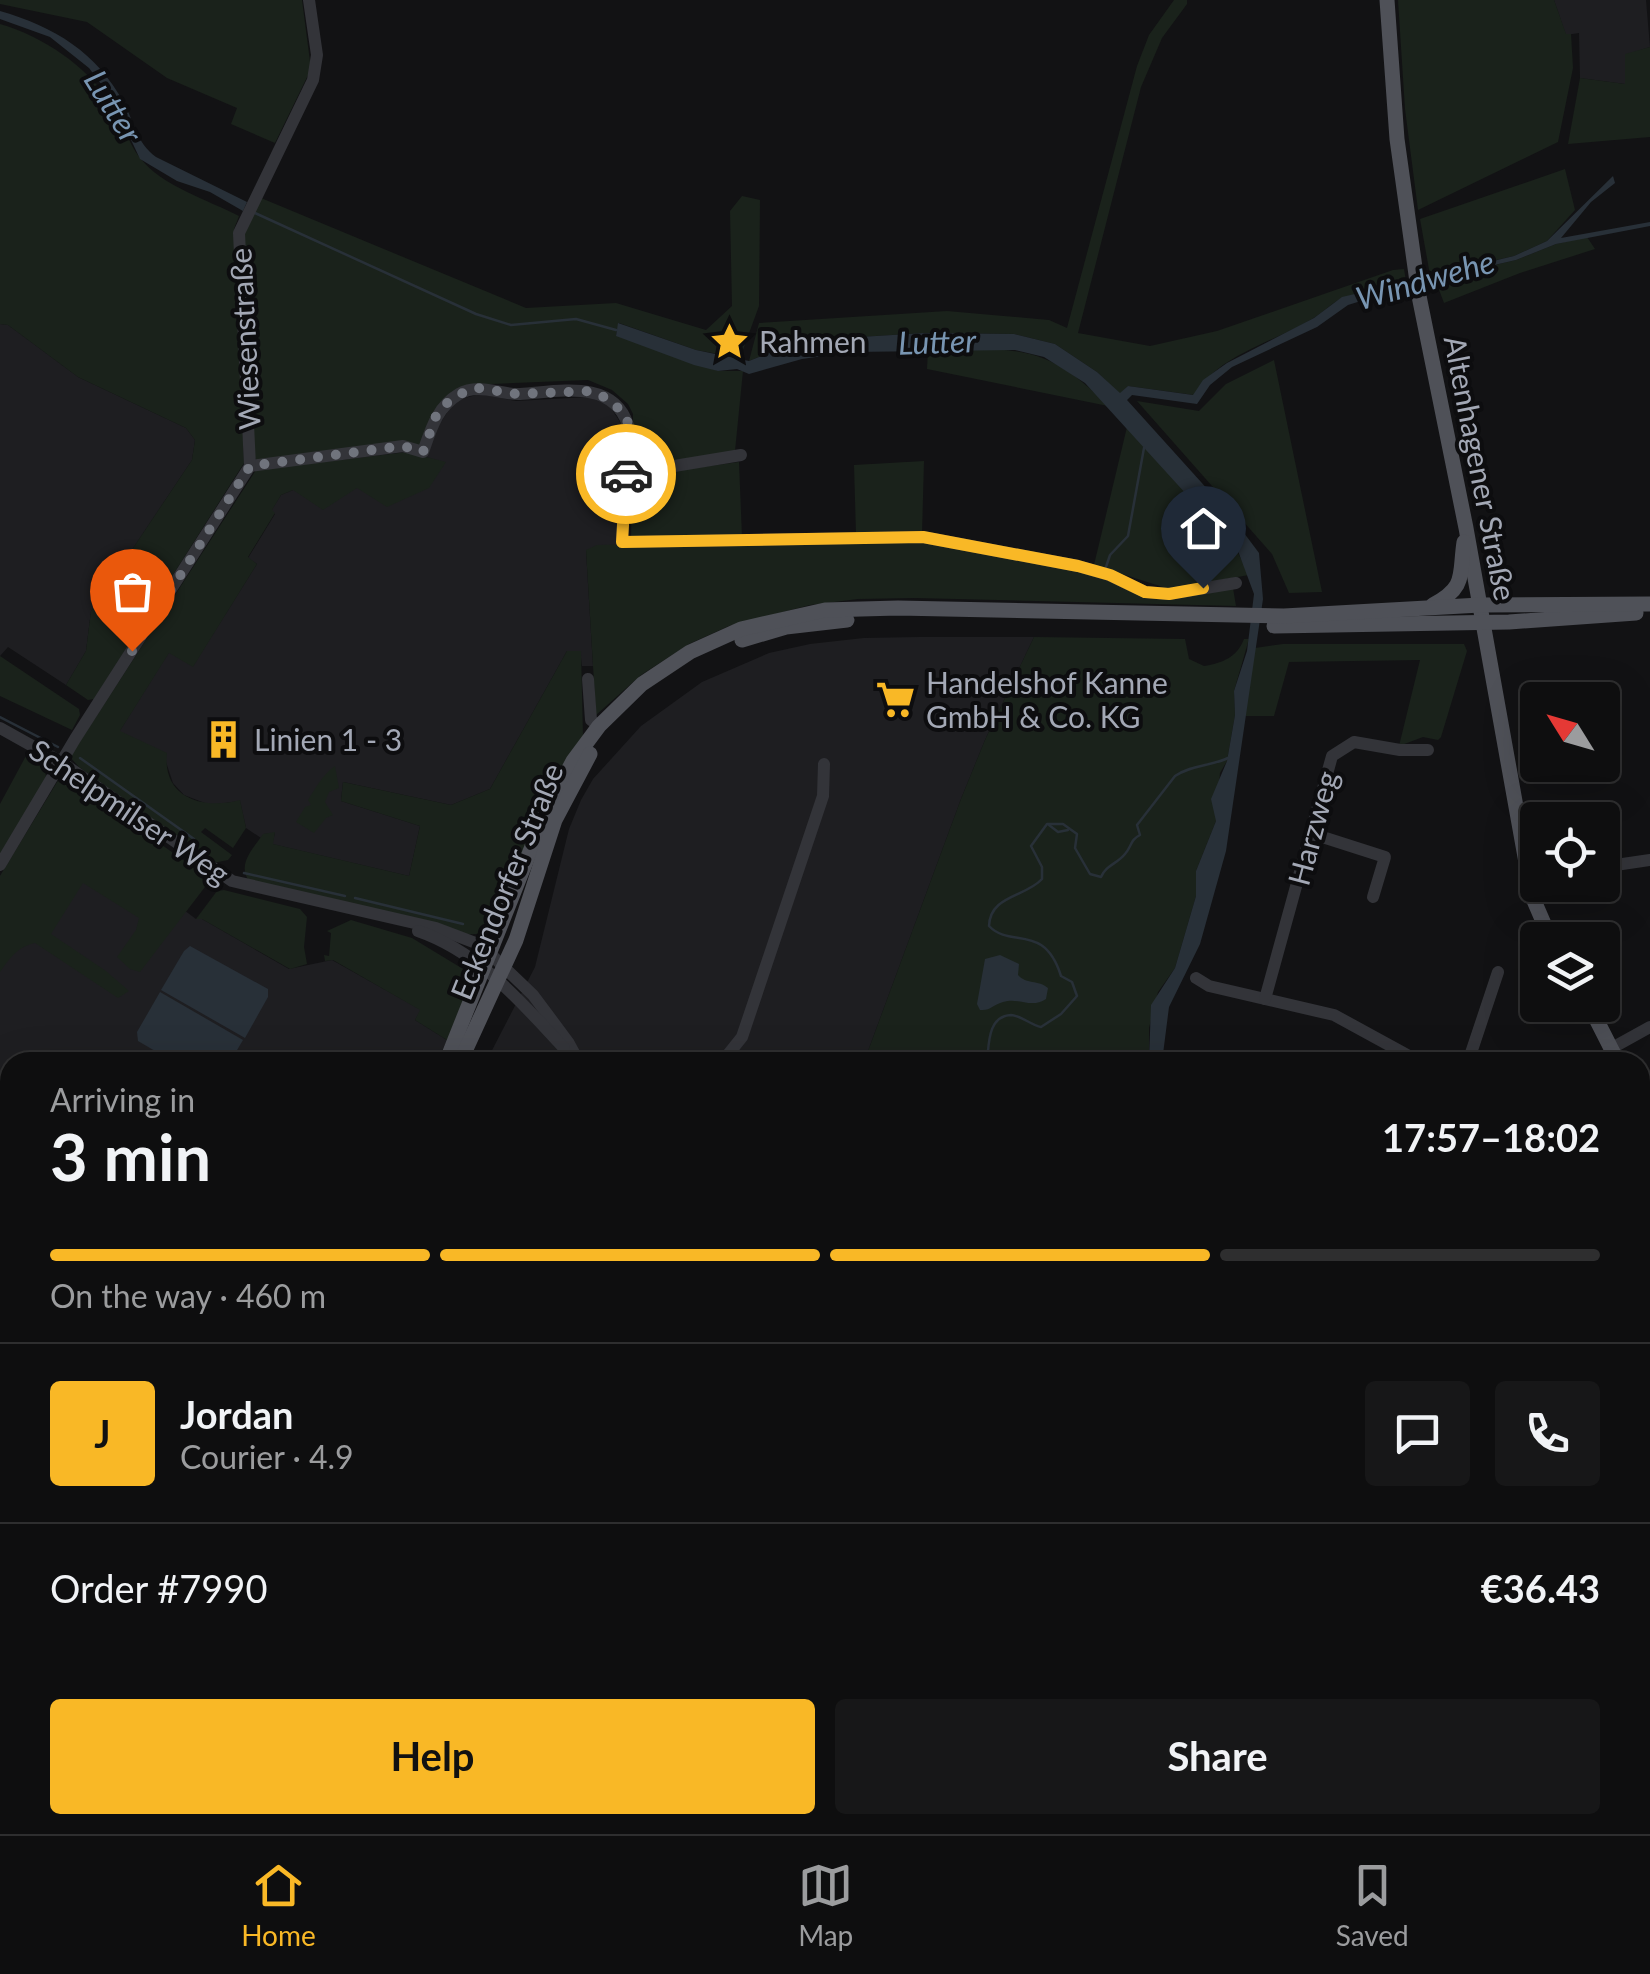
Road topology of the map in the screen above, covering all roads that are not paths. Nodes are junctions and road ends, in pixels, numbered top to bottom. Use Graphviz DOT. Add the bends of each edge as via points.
graph roads {
  1 [pos="309,0"];
  2 [pos="1387,0"];
  3 [pos="741,455"];
  4 [pos="250,466"];
  5 [pos="626,481"];
  6 [pos="1466,528"];
  7 [pos="1236,583"];
  8 [pos="1480,604"];
  9 [pos="1650,604"];
  10 [pos="1427,608"];
  11 [pos="1650,612"];
  12 [pos="1232,620"];
  13 [pos="1284,621"];
  14 [pos="1482,622"];
  15 [pos="588,679"];
  16 [pos="599,726"];
  17 [pos="0,728"];
  18 [pos="1428,750"];
  19 [pos="61,762"];
  20 [pos="824,764"];
  21 [pos="1520,830"];
  22 [pos="1310,833"];
  23 [pos="1650,860"];
  24 [pos="1620,864"];
  25 [pos="0,865"];
  26 [pos="1373,896"];
  27 [pos="488,961"];
  28 [pos="1498,972"];
  29 [pos="501,974"];
  30 [pos="1196,978"];
  31 [pos="1265,998"];
  32 [pos="1597,1022"];
  33 [pos="1650,1027"];
  34 [pos="450,1052"];
  35 [pos="465,1052"];
  36 [pos="567,1052"];
  37 [pos="731,1052"];
  38 [pos="1402,1052"];
  39 [pos="1471,1052"];
  40 [pos="1613,1052"];
  41 [pos="1620,1052"];
  1 -- 4 [label="street, Wiesenstraße" via="317,54 313,80 240,228"];
  2 -- 6 [label="main road, Altenhagener Straße" via="1415,269"];
  3 -- 5 [label="street" via="650,470"];
  4 -- 5 [label="street" via="403,446 423,452 442,408 477,388 587,391 626,416"];
  4 -- 19 [label="street, Wiesenstraße"];
  5 -- 7 [label="street" via="622,542 923,537 1078,566 1145,592"];
  6 -- 8 [label="main road, Altenhagener Straße"];
  6 -- 10 [label="main road" via="1460,584"];
  8 -- 9 [label="main road, Eckendorfer Straße"];
  8 -- 10 [label="main road, Eckendorfer Straße"];
  8 -- 14 [label="main road, Altenhagener Straße"];
  10 -- 13 [label="main road, Eckendorfer Straße"];
  11 -- 14 [label="main road, Eckendorfer Straße"];
  12 -- 13 [label="main road, Eckendorfer Straße"];
  12 -- 16 [label="main road, Eckendorfer Straße" via="898,608 783,617 680,658"];
  12 -- 29 [label="main road, Eckendorfer Straße" via="827,621 744,638 696,659 628,710 581,767 555,820"];
  13 -- 14 [label="main road, Eckendorfer Straße"];
  14 -- 21 [label="main road, Altenhagener Straße"];
  15 -- 16 [label="street" via="591,720"];
  16 -- 27 [label="main road, Eckendorfer Straße" via="550,804"];
  17 -- 19 [label="street, Schelpmilser Weg"];
  18 -- 22 [label="street, Harzweg" via="1354,742 1339,749 1327,768"];
  19 -- 25 [label="street, Wiesenstraße"];
  19 -- 27 [label="street, Schelpmilser Weg" via="232,881 436,928 481,945"];
  20 -- 37 [label="street" via="823,796"];
  22 -- 26 [label="street" via="1385,858"];
  22 -- 31 [label="street, Harzweg"];
  23 -- 24 [label="street"];
  27 -- 29 [label="street, Schelpmilser Weg"];
  27 -- 34 [label="main road, Eckendorfer Straße"];
  28 -- 39 [label="street"];
  29 -- 35 [label="main road, Eckendorfer Straße"];
  29 -- 36 [label="street, Schelpmilser Weg"];
  30 -- 31 [label="street"];
  31 -- 38 [label="street" via="1350,1022"];
  32 -- 40 [label="main road"];
  33 -- 41 [label="street"];
}
